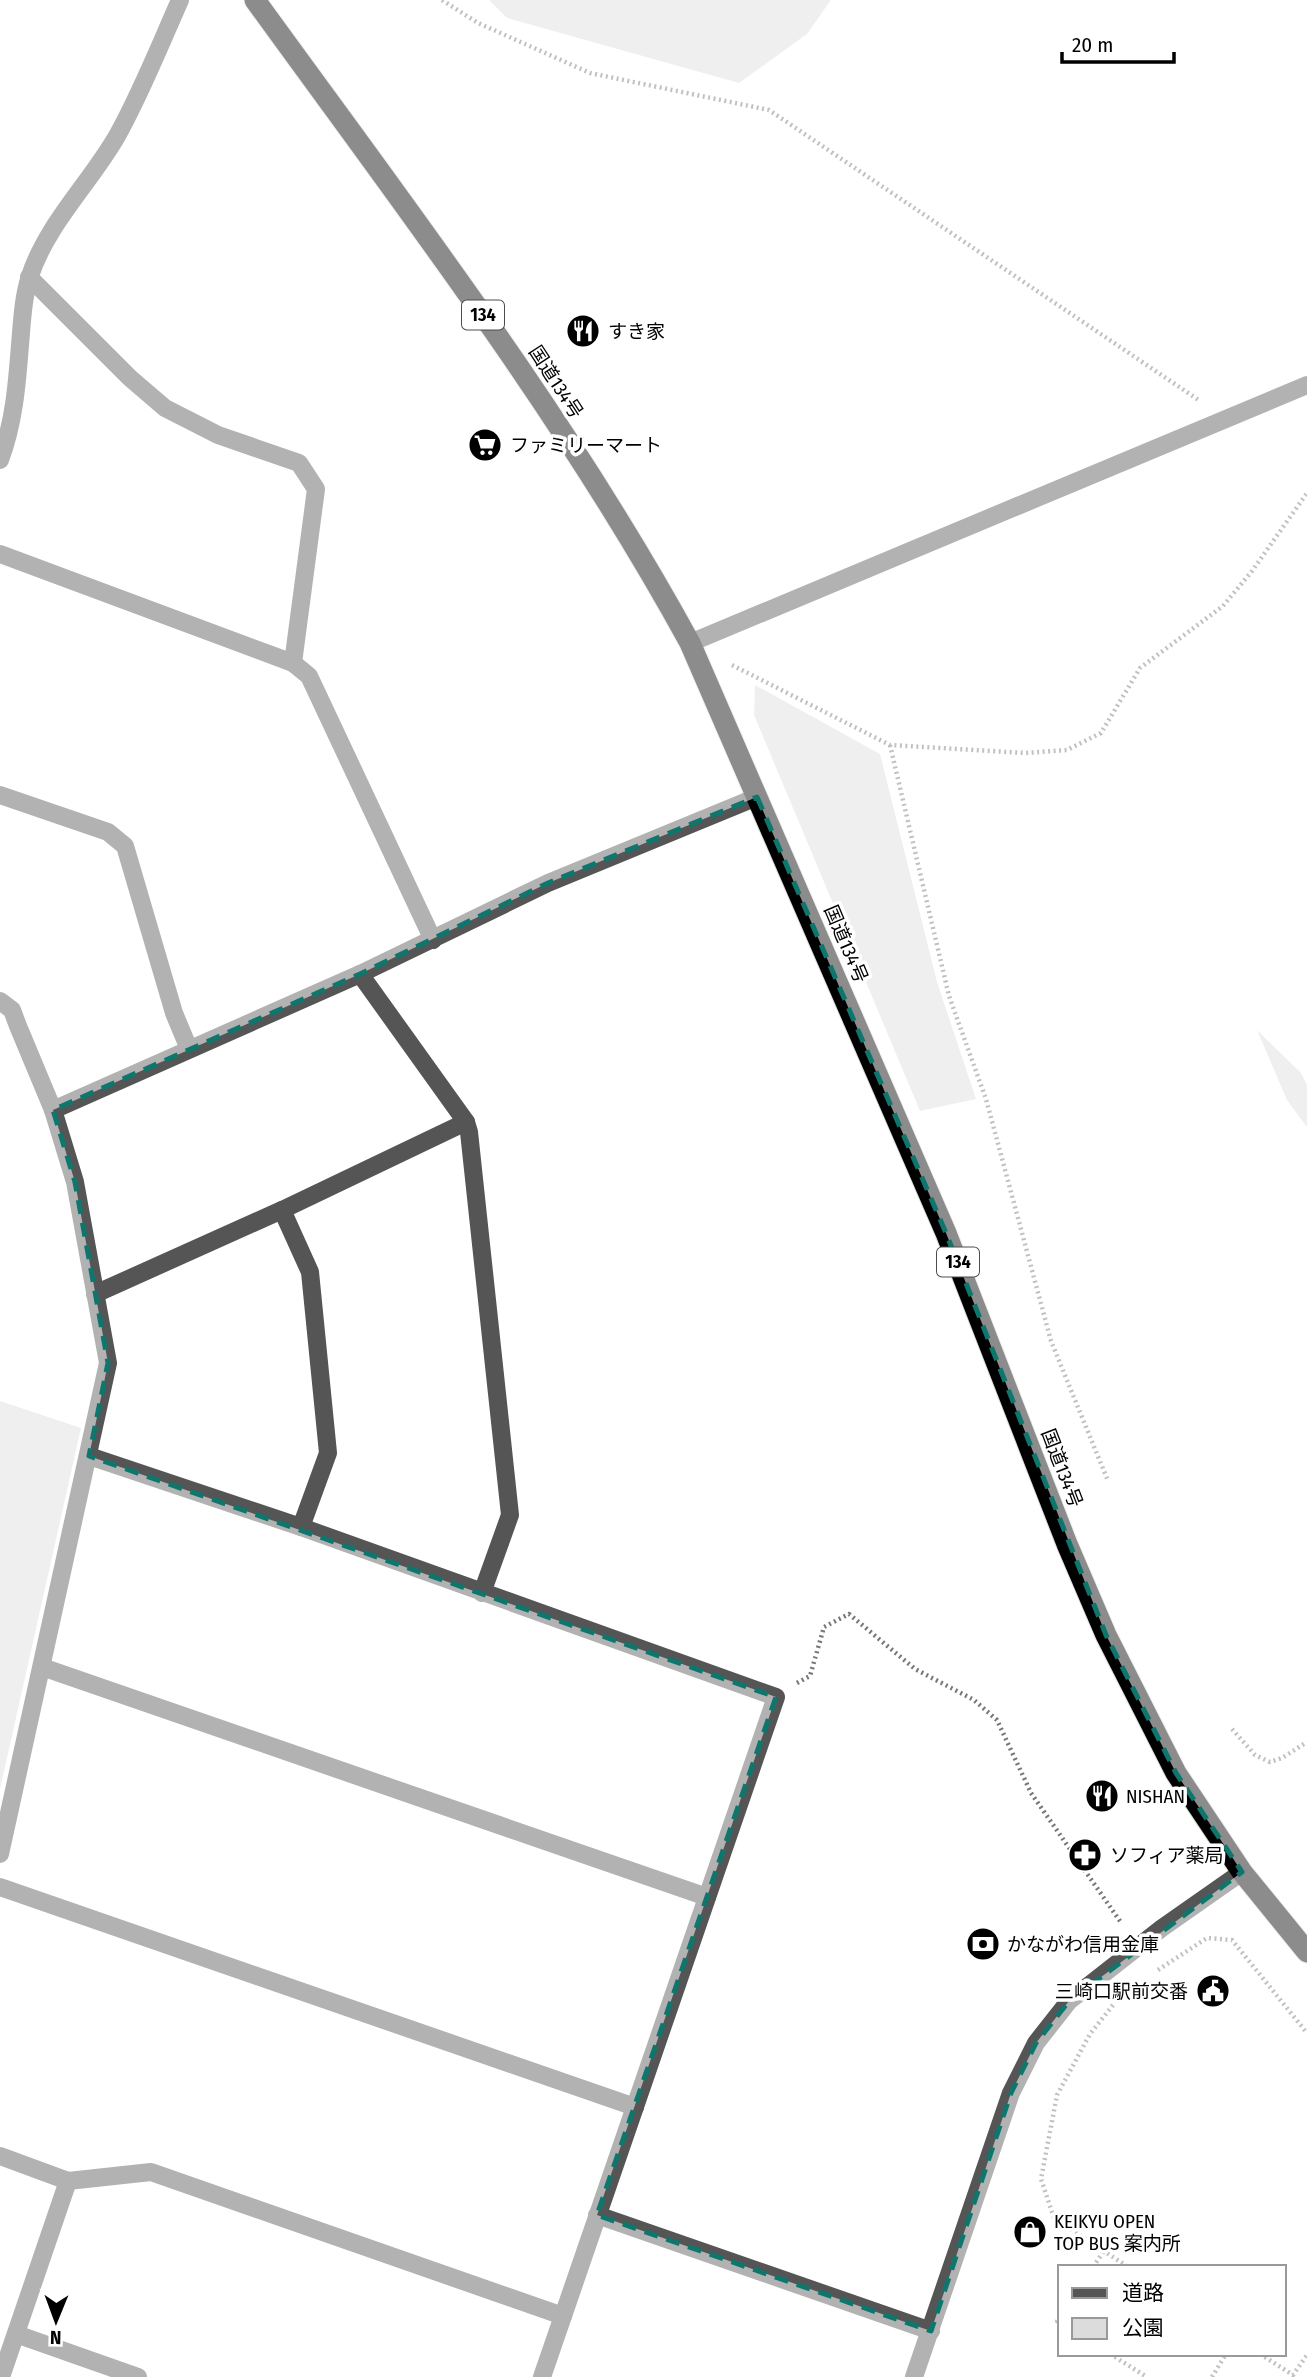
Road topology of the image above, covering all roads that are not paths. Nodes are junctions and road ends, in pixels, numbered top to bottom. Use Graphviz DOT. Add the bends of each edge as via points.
graph roads {
  1 [pos="180,0"];
  2 [pos="255,0"];
  3 [pos="29,277"];
  4 [pos="1307,385"];
  5 [pos="0,460"];
  6 [pos="0,554"];
  7 [pos="690,643"];
  8 [pos="293,663"];
  9 [pos="0,795"];
  10 [pos="757,797"];
  11 [pos="433,940"];
  12 [pos="360,974"];
  13 [pos="0,1001"];
  14 [pos="189,1049"];
  15 [pos="53,1110"];
  16 [pos="466,1122"];
  17 [pos="282,1210"];
  18 [pos="95,1294"];
  19 [pos="89,1456"];
  20 [pos="301,1527"];
  21 [pos="482,1593"];
  22 [pos="42,1667"];
  23 [pos="0,1854"];
  24 [pos="1242,1872"];
  25 [pos="0,1887"];
  26 [pos="708,1897"];
  27 [pos="1307,1952"];
  28 [pos="635,2107"];
  29 [pos="0,2156"];
  30 [pos="68,2181"];
  31 [pos="597,2215"];
  32 [pos="563,2316"];
  33 [pos="931,2331"];
  34 [pos="16,2334"];
  35 [pos="1,2377"];
  36 [pos="138,2377"];
  37 [pos="542,2377"];
  38 [pos="914,2377"];
  1 -- 3 [label="street" via="118,134 48,236"];
  2 -- 7 [label="highway, 国道134号 / 134" via="512,355 644,559"];
  3 -- 5 [label="street" via="12,420"];
  3 -- 8 [label="street" via="165,408 218,435 299,463 316,489"];
  4 -- 7 [label="street"];
  6 -- 8 [label="street"];
  7 -- 10 [label="highway, 国道134号 / 134"];
  8 -- 11 [label="street" via="309,676"];
  9 -- 14 [label="street" via="108,832 125,846"];
  10 -- 11 [label="street" via="548,883"];
  10 -- 24 [label="highway, 国道134号 / 134" via="946,1233 1106,1635 1176,1773"];
  11 -- 12 [label="street"];
  12 -- 14 [label="street"];
  12 -- 16 [label="street"];
  13 -- 15 [label="street" via="12,1010"];
  14 -- 15 [label="street"];
  15 -- 18 [label="street" via="75,1182"];
  16 -- 17 [label="street"];
  16 -- 21 [label="street" via="510,1514"];
  17 -- 18 [label="street"];
  17 -- 20 [label="street" via="310,1272 328,1453"];
  18 -- 19 [label="street" via="108,1363"];
  19 -- 20 [label="street"];
  19 -- 22 [label="street"];
  20 -- 21 [label="street"];
  21 -- 26 [label="street" via="776,1697"];
  22 -- 23 [label="street"];
  22 -- 26 [label="street"];
  24 -- 27 [label="highway, 国道134号 / 134"];
  24 -- 33 [label="street" via="1069,2001 1036,2043 1011,2093"];
  25 -- 28 [label="street"];
  26 -- 28 [label="street"];
  28 -- 31 [label="street"];
  29 -- 30 [label="street"];
  30 -- 32 [label="street" via="150,2172"];
  30 -- 34 [label="street"];
  31 -- 32 [label="street"];
  31 -- 33 [label="street"];
  32 -- 37 [label="street"];
  33 -- 38 [label="street"];
  34 -- 35 [label="street"];
  34 -- 36 [label="street"];
}
